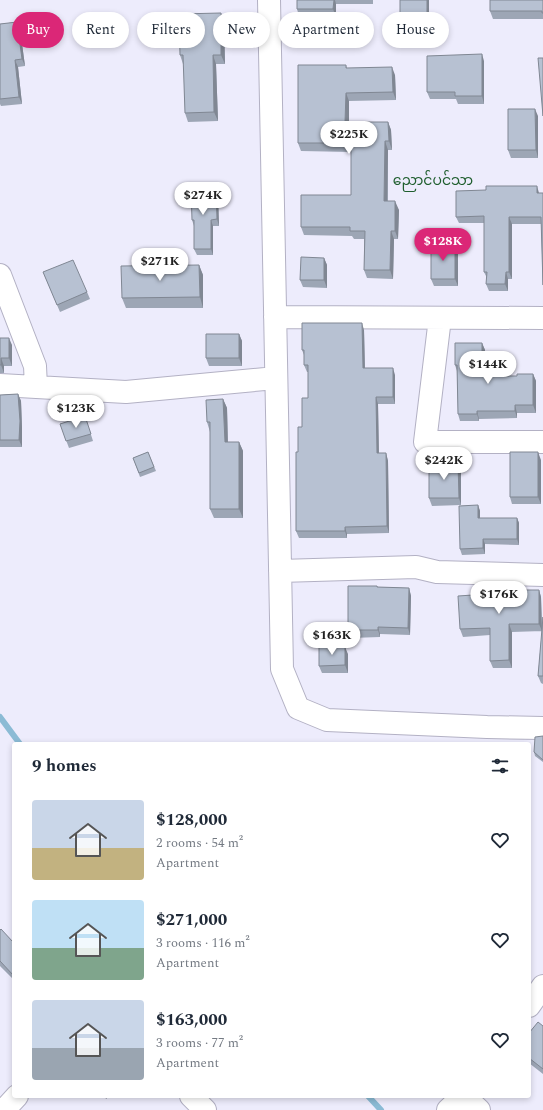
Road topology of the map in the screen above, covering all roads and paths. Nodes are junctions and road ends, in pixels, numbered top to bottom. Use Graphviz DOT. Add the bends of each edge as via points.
graph roads {
  1 [pos="269,0"];
  2 [pos="0,275"];
  3 [pos="275,317"];
  4 [pos="440,318"];
  5 [pos="543,318"];
  6 [pos="276,378"];
  7 [pos="0,385"];
  8 [pos="36,387"];
  9 [pos="543,442"];
  10 [pos="280,571"];
  11 [pos="543,575"];
  12 [pos="543,728"];
  13 [pos="15,1098"];
  14 [pos="194,1098"];
  15 [pos="461,1098"];
  16 [pos="465,1098"];
  17 [pos="4,1110"];
  18 [pos="205,1110"];
  19 [pos="448,1110"];
  20 [pos="479,1110"];
  1 -- 3 [label="street"];
  2 -- 8 [label="street" via="35,366"];
  3 -- 4 [label="street"];
  3 -- 6 [label="street"];
  4 -- 5 [label="street"];
  4 -- 9 [label="street" via="425,442"];
  6 -- 8 [label="street" via="126,392"];
  6 -- 10 [label="street"];
  7 -- 8 [label="street"];
  10 -- 11 [label="street" via="416,567 437,572"];
  10 -- 12 [label="street" via="282,669 298,708 327,720"];
  13 -- 17 [label="street"];
  14 -- 18 [label="street"];
  15 -- 19 [label="street"];
  16 -- 20 [label="street"];
}
